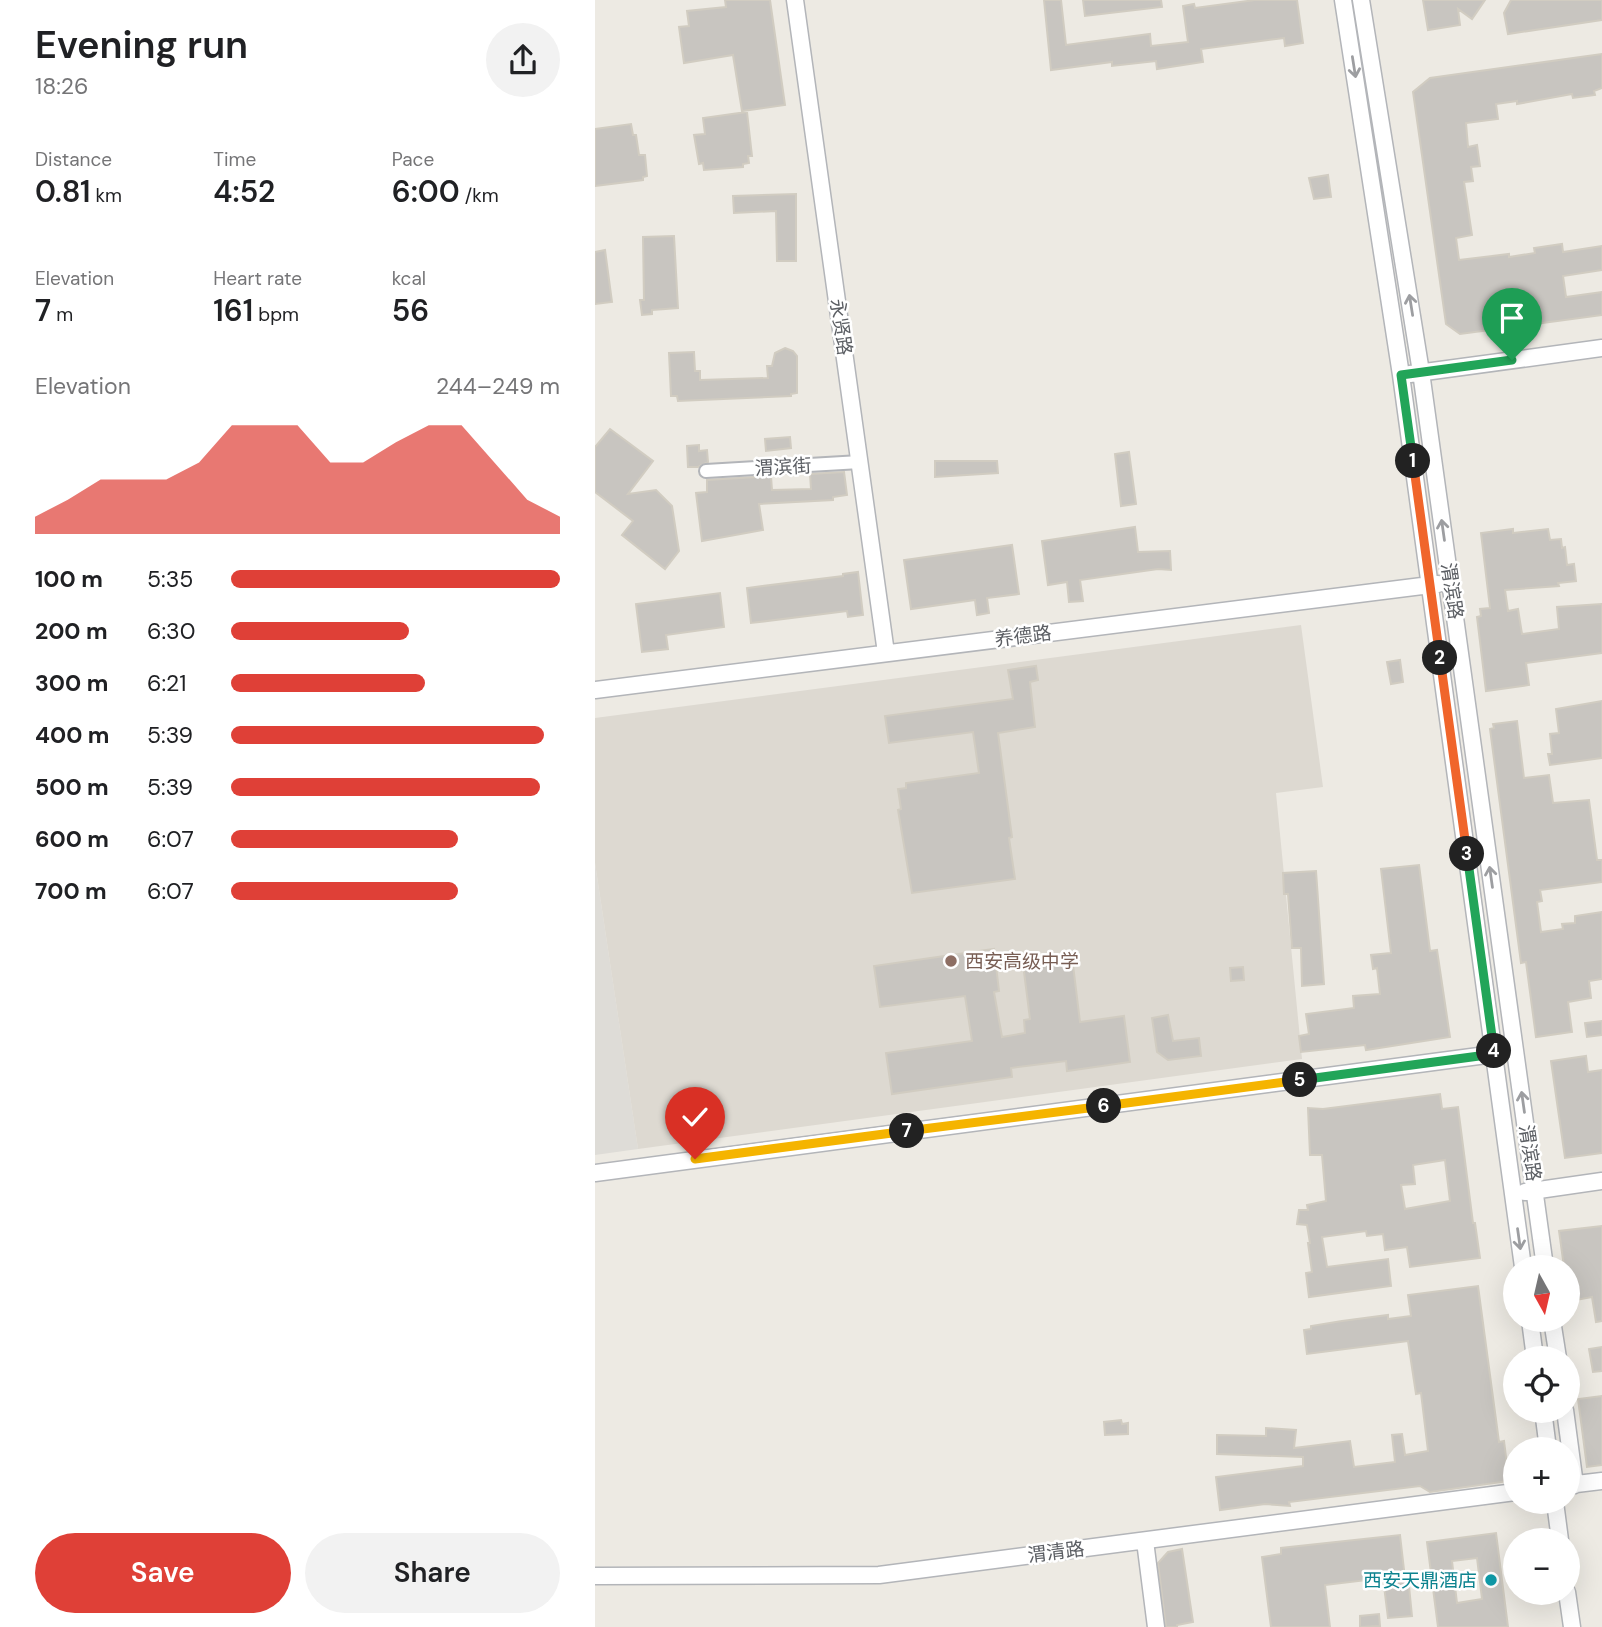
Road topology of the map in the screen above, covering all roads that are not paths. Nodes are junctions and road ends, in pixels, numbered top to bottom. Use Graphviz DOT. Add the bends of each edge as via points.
graph roads {
  1 [pos="795,0"];
  2 [pos="1343,0"];
  3 [pos="1361,0"];
  4 [pos="1602,348"];
  5 [pos="1421,372"];
  6 [pos="1401,375"];
  7 [pos="860,462"];
  8 [pos="706,471"];
  9 [pos="1451,582"];
  10 [pos="1430,585"];
  11 [pos="886,653"];
  12 [pos="595,690"];
  13 [pos="1494,1054"];
  14 [pos="595,1172"];
  15 [pos="1602,1181"];
  16 [pos="1535,1191"];
  17 [pos="1513,1194"];
  18 [pos="1521,1255"];
  19 [pos="1543,1255"];
  20 [pos="1602,1481"];
  21 [pos="1580,1484"];
  22 [pos="1503,1494"];
  23 [pos="1145,1541"];
  24 [pos="595,1576"];
  25 [pos="1569,1605"];
  26 [pos="1156,1627"];
  27 [pos="1572,1627"];
  1 -- 7 [label="street, 永贤路"];
  2 -- 6 [label="street, 渭滨路, one-way"];
  5 -- 3 [label="street, 渭滨路, one-way"];
  4 -- 5 [label="street"];
  5 -- 6 [label="street"];
  9 -- 5 [label="street, 渭滨路, one-way"];
  6 -- 10 [label="street, 渭滨路"];
  7 -- 8 [label="street, 渭滨街"];
  7 -- 11 [label="street, 永贤路"];
  9 -- 10 [label="street, 养德路"];
  16 -- 9 [label="street, 渭滨路, one-way"];
  10 -- 11 [label="street, 养德路"];
  10 -- 13 [label="street, 渭滨路"];
  11 -- 12 [label="street, 养德路"];
  13 -- 14 [label="street"];
  13 -- 17 [label="street, 渭滨路"];
  15 -- 16 [label="street"];
  16 -- 17 [label="street"];
  16 -- 19 [label="street, 渭滨路"];
  17 -- 18 [label="street, 渭滨路, one-way"];
  20 -- 21 [label="street"];
  22 -- 23 [label="street, 渭清路"];
  23 -- 24 [label="street, 渭清路" via="879,1576"];
  23 -- 26 [label="street"];
  25 -- 27 [label="street"];
}
